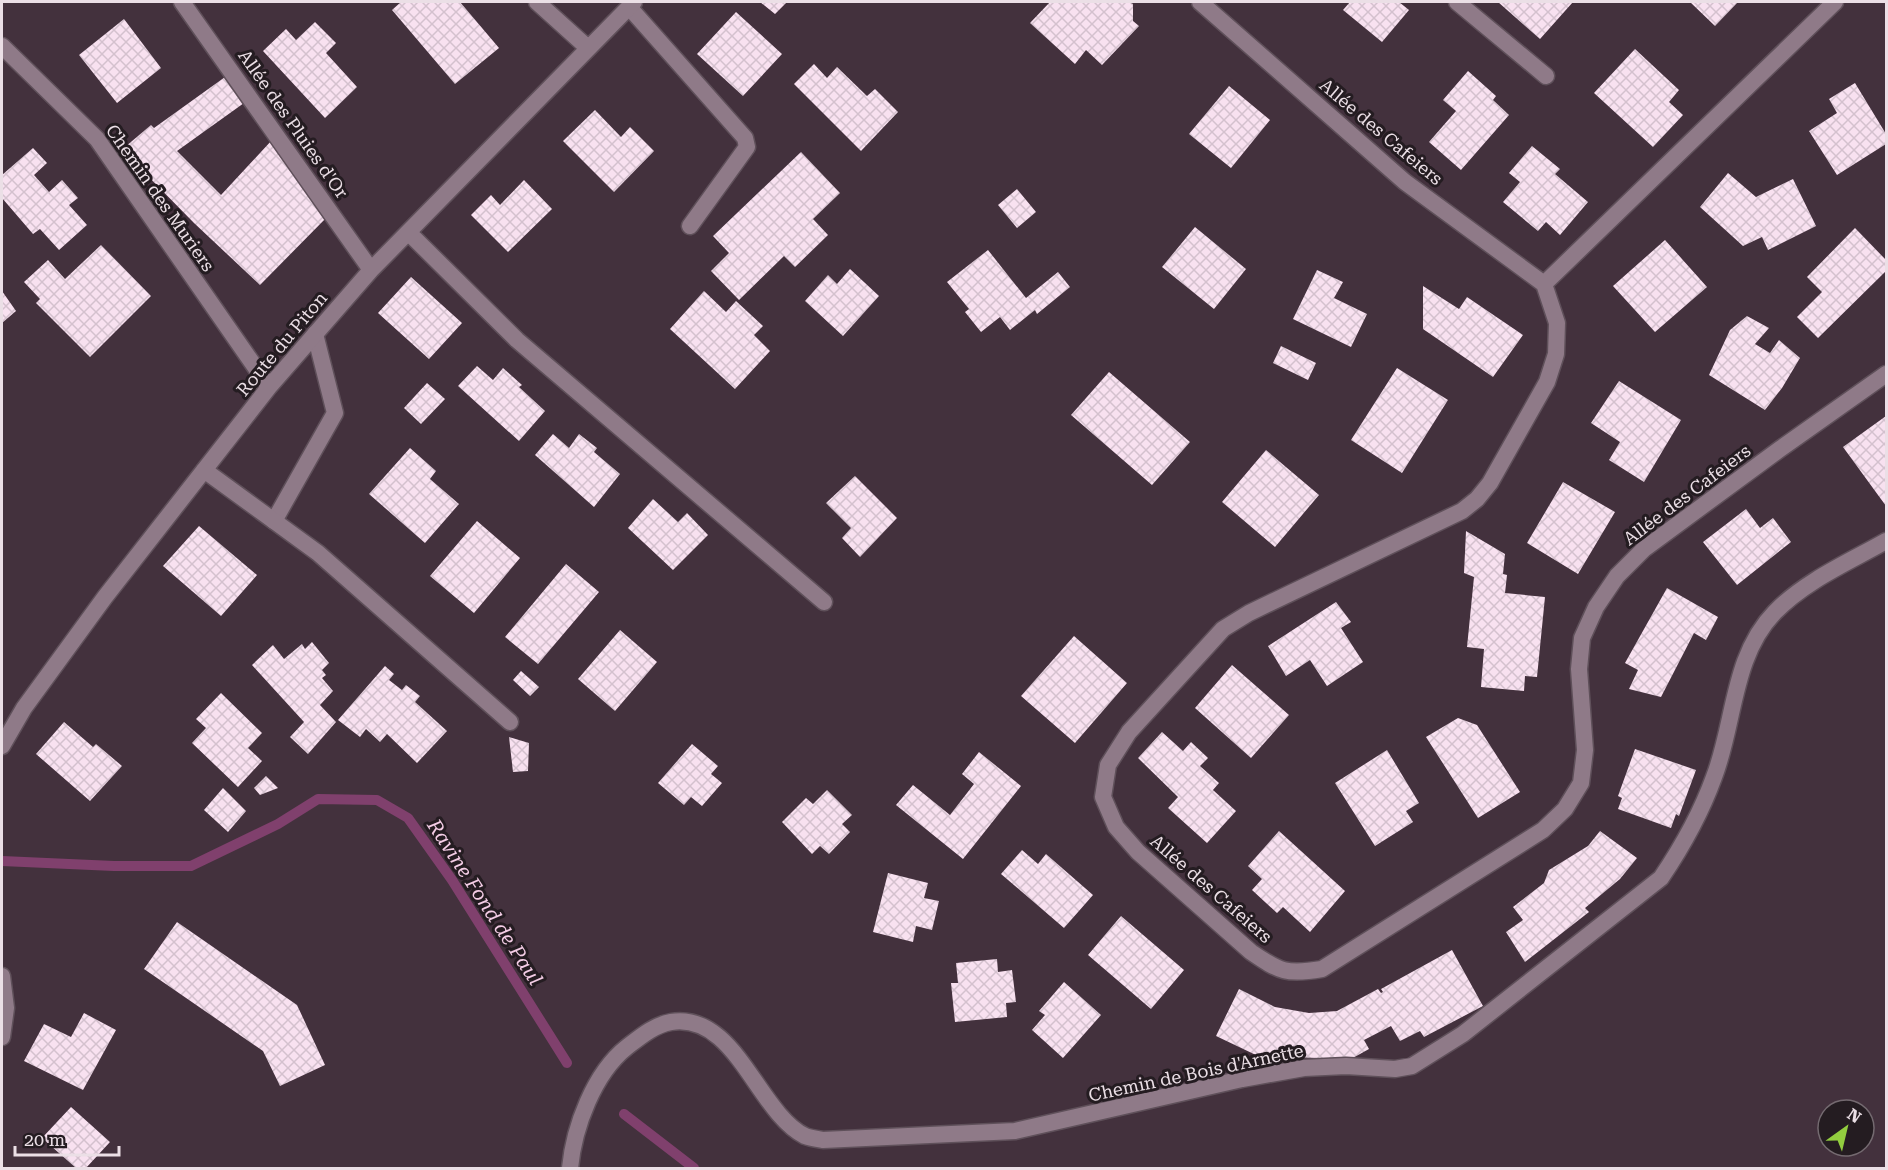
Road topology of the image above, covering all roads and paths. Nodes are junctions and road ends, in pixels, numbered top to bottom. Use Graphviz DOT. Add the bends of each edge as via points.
graph roads {
  1 [pos="182,2"];
  2 [pos="537,2"];
  3 [pos="1200,2"];
  4 [pos="1457,2"];
  5 [pos="1835,2"];
  6 [pos="631,4"];
  7 [pos="2,46"];
  8 [pos="588,48"];
  9 [pos="1546,76"];
  10 [pos="690,226"];
  11 [pos="409,233"];
  12 [pos="371,270"];
  13 [pos="1544,284"];
  14 [pos="315,334"];
  15 [pos="1887,374"];
  16 [pos="268,387"];
  17 [pos="204,470"];
  18 [pos="274,521"];
  19 [pos="1887,541"];
  20 [pos="824,602"];
  21 [pos="510,722"];
  22 [pos="2,746"];
  23 [pos="2,976"];
  24 [pos="2,1037"];
  25 [pos="570,1168"];
  1 -- 12 [label="street, Allée des Pluies d'Or"];
  2 -- 8 [label="street"];
  3 -- 13 [label="street, Allée des Cafeiers" via="1405,182"];
  4 -- 9 [label="street"];
  5 -- 13 [label="street"];
  6 -- 8 [label="street, Route du Piton"];
  6 -- 10 [label="street" via="747,142"];
  7 -- 16 [label="street, Chemin des Muriers" via="97,139"];
  8 -- 11 [label="street, Route du Piton"];
  11 -- 12 [label="street, Route du Piton"];
  11 -- 20 [label="street" via="518,340"];
  12 -- 14 [label="street, Route du Piton"];
  13 -- 15 [label="street, Allée des Cafeiers" via="1557,323 1556,354 1547,382 1491,483 1477,499 1462,511 1223,629 1130,732 1108,765 1103,797 1116,827 1138,852 1271,966 1296,974 1322,969 1543,830 1565,809 1581,783 1585,750 1579,669 1582,638 1596,607 1617,576 1644,549"];
  14 -- 16 [label="street, Route du Piton"];
  14 -- 18 [label="street" via="335,413"];
  16 -- 17 [label="street, Route du Piton"];
  17 -- 18 [label="street"];
  17 -- 22 [label="street, Route du Piton" via="24,708"];
  18 -- 21 [label="street" via="318,553"];
  19 -- 25 [label="street, Chemin de Bois d'Arnette" via="1794,596 1774,612 1759,632 1746,655 1715,777 1680,850 1661,878 1463,1034 1412,1066 1304,1068 1015,1131 823,1140 806,1136 794,1127 719,1037 696,1023 670,1022 649,1031 614,1057 589,1098"];
  23 -- 24 [label="street" via="6,1008"];
}
